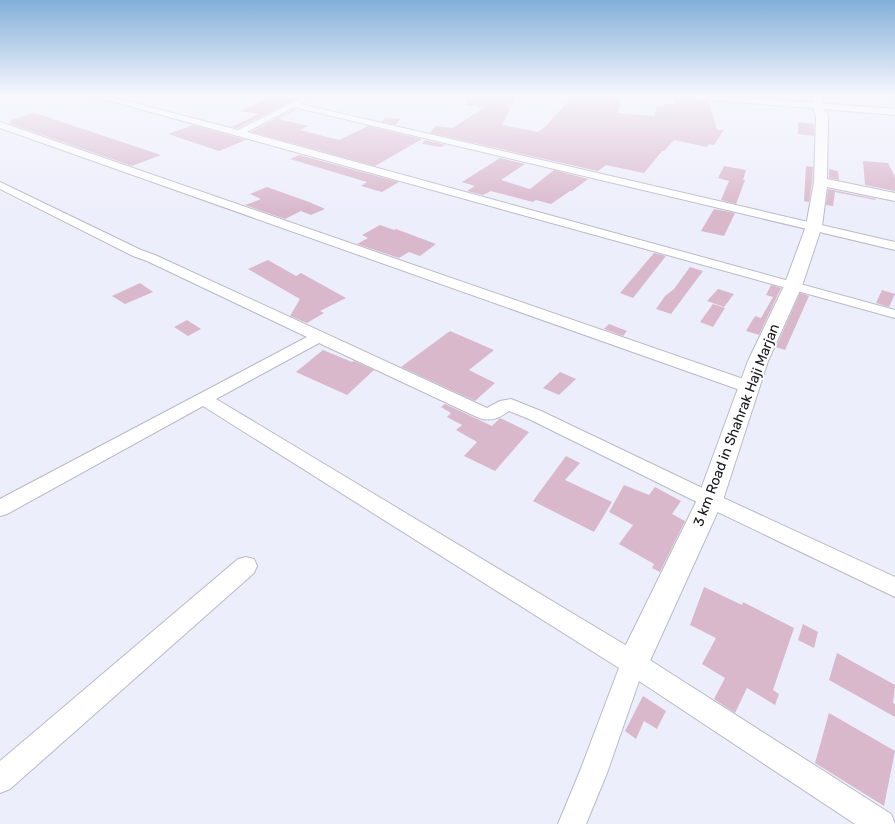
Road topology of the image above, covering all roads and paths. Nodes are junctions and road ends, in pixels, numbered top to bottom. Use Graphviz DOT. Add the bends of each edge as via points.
graph roads {
  1 [pos="27,134"];
  2 [pos="243,134"];
  3 [pos="421,134"];
  4 [pos="821,134"];
  5 [pos="821,182"];
  6 [pos="0,185"];
  7 [pos="895,197"];
  8 [pos="814,226"];
  9 [pos="895,246"];
  10 [pos="793,286"];
  11 [pos="895,314"];
  12 [pos="317,338"];
  13 [pos="749,387"];
  14 [pos="203,399"];
  15 [pos="710,500"];
  16 [pos="0,508"];
  17 [pos="246,566"];
  18 [pos="895,587"];
  19 [pos="633,663"];
  20 [pos="0,779"];
  21 [pos="572,824"];
  22 [pos="881,824"];
  1 -- 13 [label="street"];
  2 -- 10 [label="street"];
  3 -- 8 [label="street"];
  4 -- 5 [label="street, 3 km Road in Shahrak Haji Marjan"];
  5 -- 7 [label="street"];
  5 -- 8 [label="street, 3 km Road in Shahrak Haji Marjan"];
  6 -- 12 [label="street" via="136,253 242,300"];
  8 -- 9 [label="street"];
  8 -- 10 [label="street, 3 km Road in Shahrak Haji Marjan"];
  10 -- 11 [label="street"];
  10 -- 13 [label="street, 3 km Road in Shahrak Haji Marjan" via="758,361"];
  12 -- 14 [label="street"];
  12 -- 15 [label="street" via="485,414 492,414 506,405 511,405"];
  13 -- 15 [label="street, 3 km Road in Shahrak Haji Marjan"];
  14 -- 16 [label="street"];
  14 -- 19 [label="street"];
  15 -- 18 [label="street"];
  15 -- 19 [label="street, 3 km Road in Shahrak Haji Marjan"];
  17 -- 20 [label="street"];
  19 -- 21 [label="street"];
  19 -- 22 [label="street"];
}
